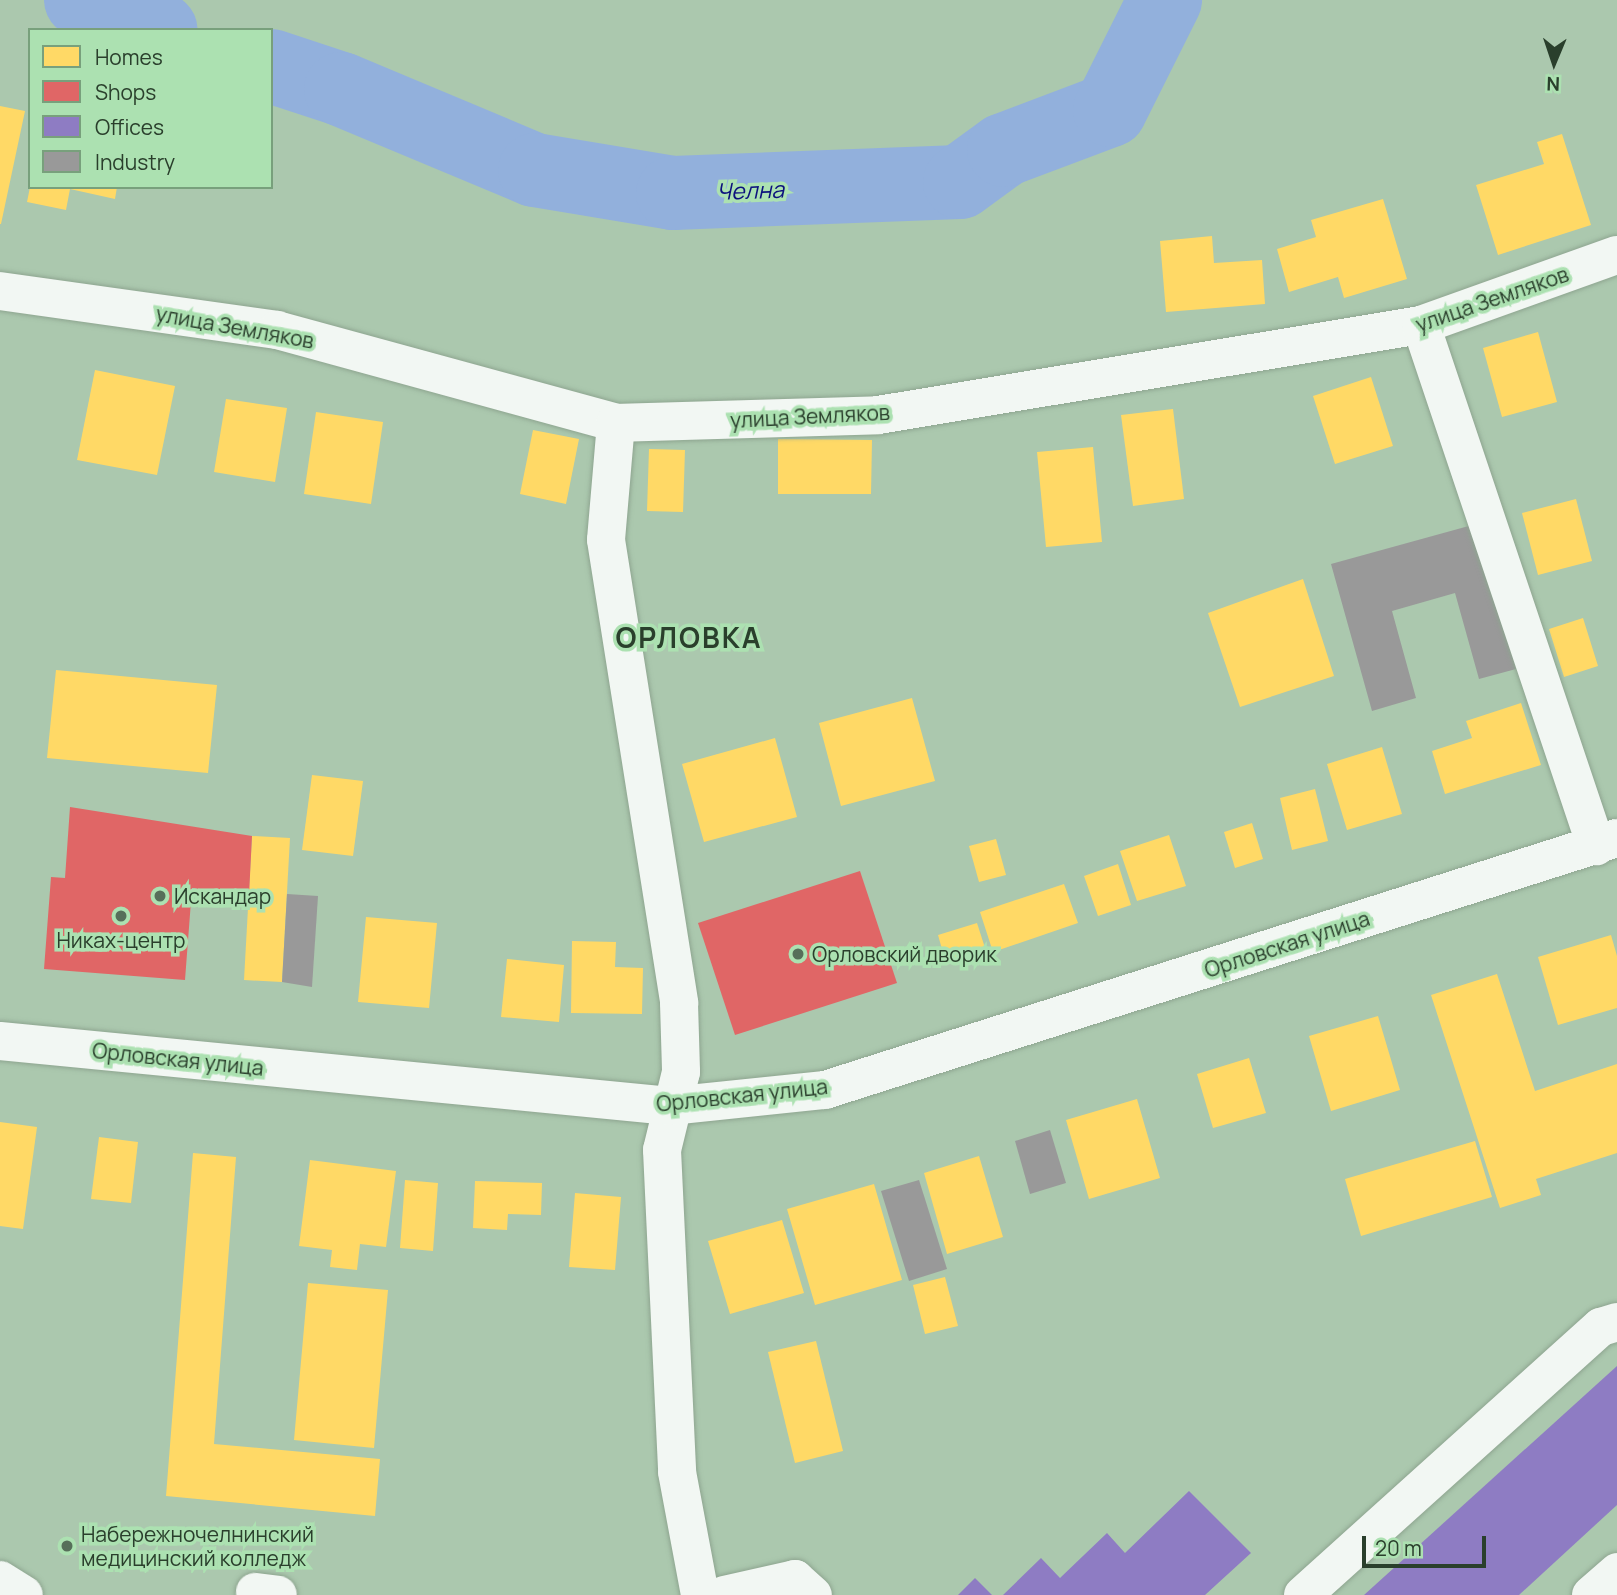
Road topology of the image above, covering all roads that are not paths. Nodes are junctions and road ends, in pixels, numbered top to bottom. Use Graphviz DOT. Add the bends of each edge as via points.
graph roads {
  1 [pos="1617,256"];
  2 [pos="0,291"];
  3 [pos="1421,325"];
  4 [pos="616,423"];
  5 [pos="1607,842"];
  6 [pos="0,1041"];
  7 [pos="670,1106"];
  8 [pos="1617,1322"];
  9 [pos="1617,1572"];
  10 [pos="0,1580"];
  11 [pos="24,1595"];
  12 [pos="699,1595"];
  13 [pos="724,1595"];
  14 [pos="813,1595"];
  15 [pos="1303,1595"];
  16 [pos="1591,1595"];
  1 -- 3 [label="street, улица Земляков"];
  2 -- 4 [label="street, улица Земляков" via="277,330"];
  3 -- 4 [label="street, улица Земляков" via="877,415"];
  3 -- 5 [label="street"];
  4 -- 7 [label="street" via="606,540 679,1003 681,1072"];
  5 -- 7 [label="street, Орловская улица" via="825,1090"];
  6 -- 7 [label="street, Орловская улица"];
  7 -- 12 [label="street" via="662,1150 677,1472"];
  8 -- 15 [label="street" via="1601,1327"];
  9 -- 16 [label="street"];
  10 -- 11 [label="street"];
  13 -- 14 [label="street" via="795,1579"];
}
